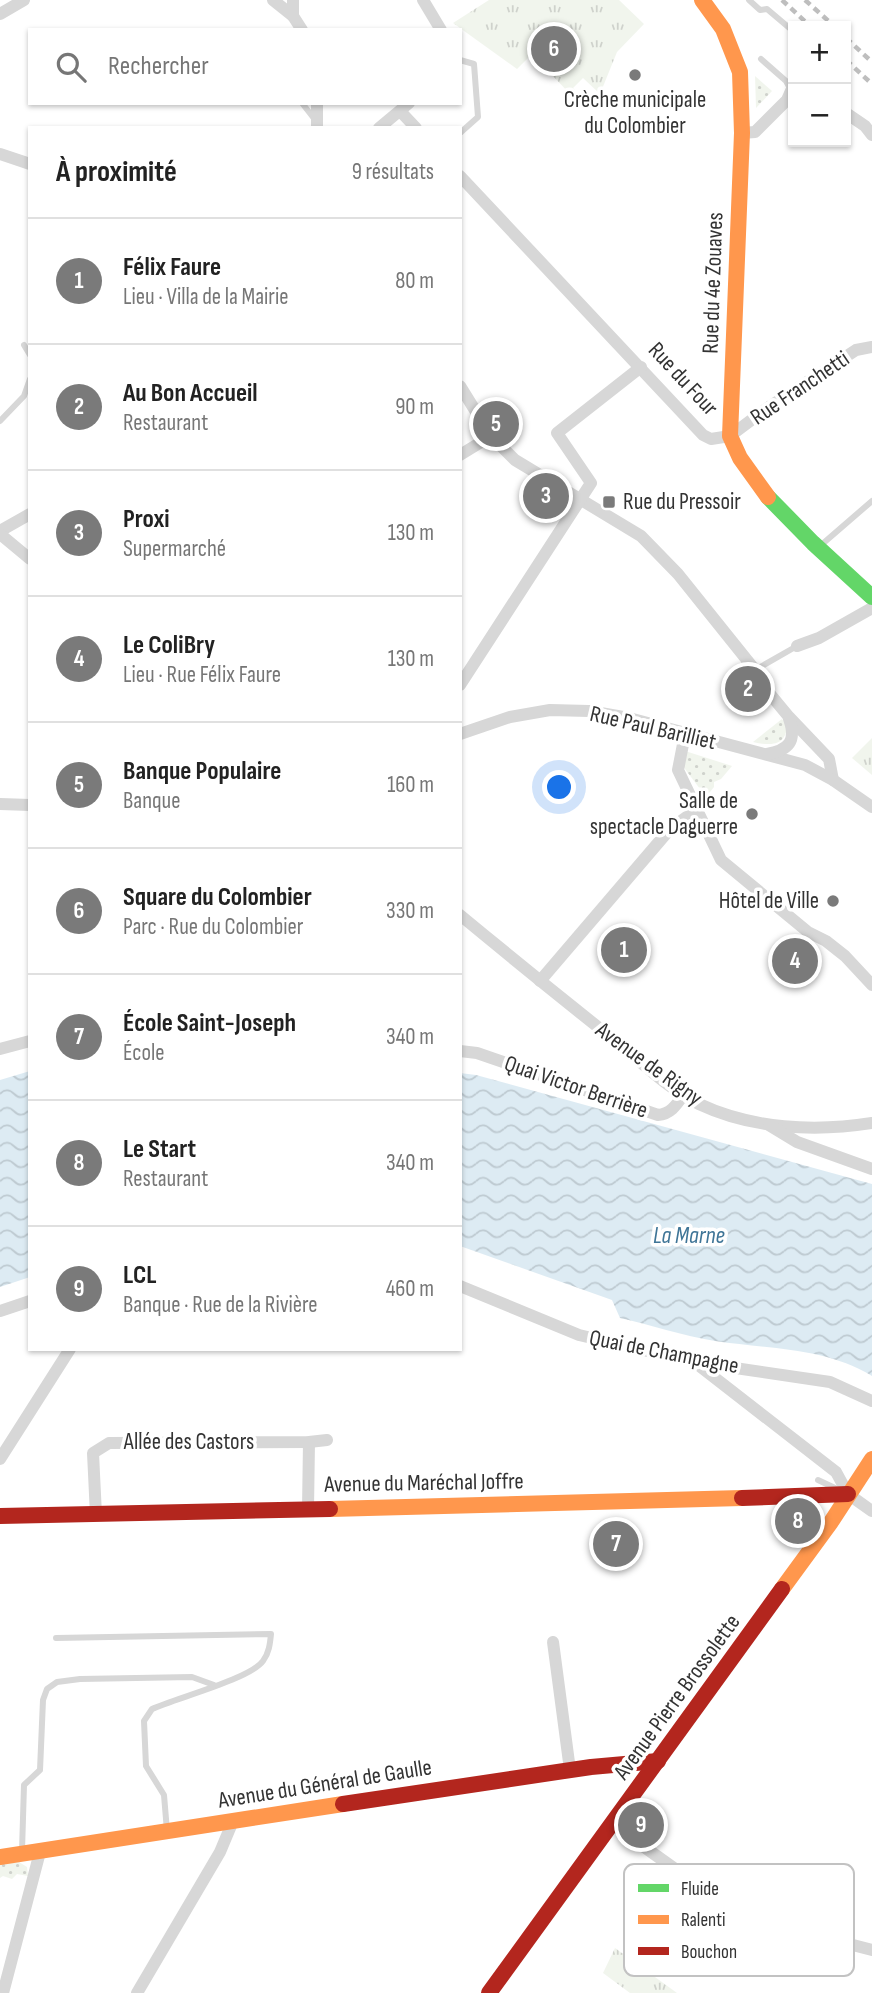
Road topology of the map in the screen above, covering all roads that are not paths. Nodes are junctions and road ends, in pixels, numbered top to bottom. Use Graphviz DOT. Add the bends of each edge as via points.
graph roads {
  1 [pos="24,0"];
  2 [pos="273,0"];
  3 [pos="293,0"];
  4 [pos="423,0"];
  5 [pos="702,0"];
  6 [pos="750,0"];
  7 [pos="0,14"];
  8 [pos="296,24"];
  9 [pos="788,27"];
  10 [pos="440,28"];
  11 [pos="761,59"];
  12 [pos="462,61"];
  13 [pos="788,85"];
  14 [pos="788,98"];
  15 [pos="303,105"];
  16 [pos="317,105"];
  17 [pos="405,107"];
  18 [pos="851,116"];
  19 [pos="316,124"];
  20 [pos="381,126"];
  21 [pos="415,126"];
  22 [pos="462,131"];
  23 [pos="742,133"];
  24 [pos="872,135"];
  25 [pos="0,154"];
  26 [pos="28,163"];
  27 [pos="462,178"];
  28 [pos="24,345"];
  29 [pos="872,347"];
  30 [pos="28,352"];
  31 [pos="641,367"];
  32 [pos="28,385"];
  33 [pos="462,389"];
  34 [pos="0,421"];
  35 [pos="491,436"];
  36 [pos="730,436"];
  37 [pos="462,454"];
  38 [pos="582,498"];
  39 [pos="872,501"];
  40 [pos="28,515"];
  41 [pos="0,532"];
  42 [pos="819,547"];
  43 [pos="28,557"];
  44 [pos="872,597"];
  45 [pos="872,608"];
  46 [pos="797,646"];
  47 [pos="755,670"];
  48 [pos="462,682"];
  49 [pos="789,717"];
  50 [pos="462,733"];
  51 [pos="685,734"];
  52 [pos="763,755"];
  53 [pos="833,780"];
  54 [pos="0,804"];
  55 [pos="28,805"];
  56 [pos="872,807"];
  57 [pos="696,810"];
  58 [pos="462,917"];
  59 [pos="540,981"];
  60 [pos="872,985"];
  61 [pos="28,1042"];
  62 [pos="0,1049"];
  63 [pos="462,1051"];
  64 [pos="684,1094"];
  65 [pos="872,1122"];
  66 [pos="768,1125"];
  67 [pos="872,1170"];
  68 [pos="462,1287"];
  69 [pos="28,1302"];
  70 [pos="0,1311"];
  71 [pos="69,1351"];
  72 [pos="694,1362"];
  73 [pos="872,1401"];
  74 [pos="327,1440"];
  75 [pos="309,1442"];
  76 [pos="0,1459"];
  77 [pos="872,1459"];
  78 [pos="818,1480"];
  79 [pos="848,1494"];
  80 [pos="308,1509"];
  81 [pos="872,1511"];
  82 [pos="0,1516"];
  83 [pos="96,1516"];
  84 [pos="56,1639"];
  85 [pos="553,1642"];
  86 [pos="214,1685"];
  87 [pos="658,1761"];
  88 [pos="570,1770"];
  89 [pos="233,1821"];
  90 [pos="612,1824"];
  91 [pos="167,1831"];
  92 [pos="40,1852"];
  93 [pos="22,1854"];
  94 [pos="0,1857"];
  95 [pos="668,1864"];
  96 [pos="854,1945"];
  97 [pos="872,1950"];
  98 [pos="3,1993"];
  99 [pos="137,1993"];
  100 [pos="489,1993"];
  1 -- 7 [label="street"];
  2 -- 8 [label="street"];
  3 -- 8 [label="street"];
  4 -- 10 [label="street"];
  5 -- 23 [label="street, Rue du 4e Zouaves" via="723,29 740,72"];
  6 -- 9 [label="lane"];
  11 -- 13 [label="lane"];
  12 -- 22 [label="lane" via="474,64 478,117"];
  14 -- 23 [label="street" via="755,132"];
  15 -- 19 [label="lane"];
  16 -- 19 [label="street"];
  17 -- 20 [label="street"];
  17 -- 21 [label="street"];
  18 -- 24 [label="street"];
  23 -- 36 [label="street, Rue du 4e Zouaves"];
  25 -- 26 [label="street"];
  27 -- 31 [label="street, Rue du Four"];
  28 -- 30 [label="lane"];
  29 -- 36 [label="street, Rue Franchetti" via="856,349"];
  31 -- 36 [label="street, Rue du Four" via="703,435 711,439"];
  31 -- 38 [label="street" via="557,433 591,483"];
  32 -- 34 [label="lane" via="24,396"];
  33 -- 35 [label="street"];
  35 -- 37 [label="street"];
  35 -- 38 [label="street" via="515,460"];
  36 -- 42 [label="street, Rue du Four" via="754,481"];
  38 -- 47 [label="street" via="641,536 678,574"];
  38 -- 48 [label="street"];
  39 -- 42 [label="lane"];
  40 -- 41 [label="street"];
  41 -- 43 [label="street"];
  42 -- 44 [label="street, Rue du Four"];
  45 -- 46 [label="street"];
  46 -- 47 [label="lane"];
  47 -- 49 [label="street"];
  49 -- 52 [label="street" via="790,743"];
  49 -- 53 [label="street" via="829,760"];
  50 -- 51 [label="street, Rue Paul Barilliet" via="510,717 589,710"];
  51 -- 52 [label="street, Rue Paul Barilliet"];
  51 -- 57 [label="street" via="678,770"];
  52 -- 53 [label="street, Rue Paul Barilliet" via="805,765"];
  53 -- 56 [label="street, Rue Paul Barilliet"];
  54 -- 55 [label="street"];
  57 -- 59 [label="street" via="670,829"];
  57 -- 60 [label="street" via="721,860 808,932 845,956"];
  58 -- 59 [label="street, Avenue de Rigny"];
  59 -- 64 [label="street, Avenue de Rigny"];
  61 -- 62 [label="street"];
  63 -- 64 [label="street, Quai Victor Berrière" via="658,1115 671,1110"];
  64 -- 66 [label="street, Avenue de Rigny" via="724,1113"];
  65 -- 66 [label="street, Avenue de Rigny"];
  66 -- 67 [label="street" via="797,1142"];
  68 -- 72 [label="street, Quai de Champagne" via="579,1335"];
  69 -- 70 [label="street"];
  71 -- 76 [label="street"];
  72 -- 73 [label="street, Quai de Champagne" via="830,1382"];
  72 -- 79 [label="street" via="836,1472"];
  74 -- 75 [label="street, Allée des Castors"];
  75 -- 80 [label="street"];
  75 -- 83 [label="street, Allée des Castors" via="109,1443 93,1453"];
  77 -- 79 [label="street, Avenue Pierre Brossolette"];
  78 -- 79 [label="lane"];
  79 -- 80 [label="street, Avenue du Maréchal Joffre"];
  79 -- 81 [label="street"];
  79 -- 87 [label="street, Avenue Pierre Brossolette"];
  80 -- 83 [label="street, Avenue du Maréchal Joffre"];
  82 -- 83 [label="street, Avenue du Maréchal Joffre"];
  84 -- 86 [label="lane" via="271,1634 262,1662 244,1675"];
  85 -- 88 [label="street"];
  86 -- 91 [label="lane" via="152,1709 144,1721 146,1766 164,1795"];
  86 -- 93 [label="lane" via="192,1677 99,1679 57,1682 47,1689 40,1770 24,1786"];
  87 -- 88 [label="street, Avenue du Général de Gaulle"];
  87 -- 90 [label="street, Avenue Pierre Brossolette"];
  88 -- 89 [label="street, Avenue du Général de Gaulle"];
  89 -- 91 [label="street, Avenue du Général de Gaulle"];
  89 -- 99 [label="street" via="220,1852"];
  90 -- 95 [label="street"];
  90 -- 100 [label="street, Avenue Pierre Brossolette"];
  91 -- 92 [label="street, Avenue du Général de Gaulle"];
  92 -- 93 [label="street, Avenue du Général de Gaulle"];
  92 -- 98 [label="street"];
  93 -- 94 [label="street, Avenue du Général de Gaulle"];
  96 -- 97 [label="street"];
}
